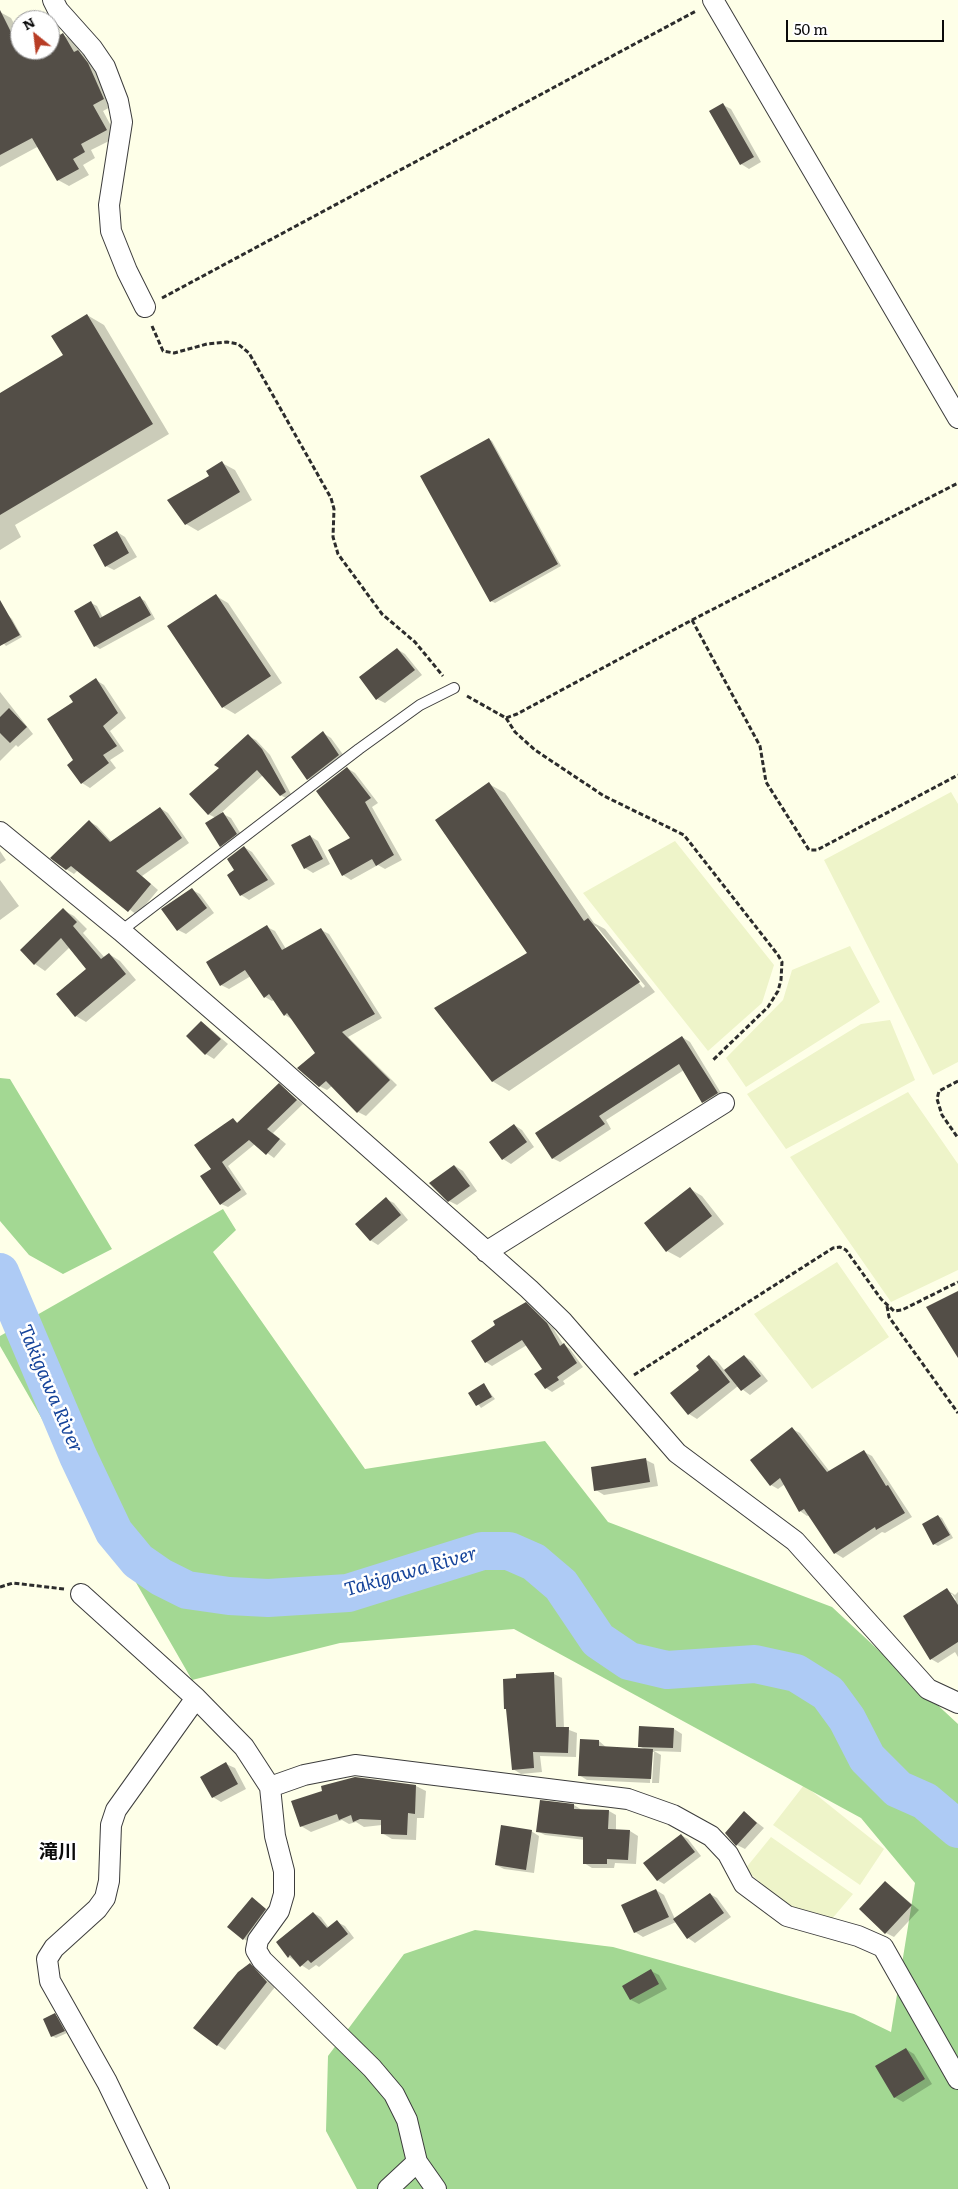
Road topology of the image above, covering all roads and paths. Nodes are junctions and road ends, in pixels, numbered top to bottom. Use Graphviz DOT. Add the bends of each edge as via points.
graph roads {
  1 [pos="53,0"];
  2 [pos="713,1"];
  3 [pos="145,307"];
  4 [pos="958,418"];
  5 [pos="958,482"];
  6 [pos="692,620"];
  7 [pos="454,688"];
  8 [pos="506,718"];
  9 [pos="958,775"];
  10 [pos="0,832"];
  11 [pos="121,931"];
  12 [pos="713,1060"];
  13 [pos="958,1081"];
  14 [pos="724,1104"];
  15 [pos="958,1138"];
  16 [pos="486,1252"];
  17 [pos="958,1282"];
  18 [pos="887,1306"];
  19 [pos="619,1385"];
  20 [pos="958,1413"];
  21 [pos="0,1587"];
  22 [pos="81,1594"];
  23 [pos="196,1698"];
  24 [pos="958,1703"];
  25 [pos="270,1787"];
  26 [pos="958,2079"];
  27 [pos="417,2162"];
  28 [pos="159,2189"];
  29 [pos="388,2189"];
  30 [pos="436,2189"];
  1 -- 3 [label="street" via="105,67 118,102 122,122 108,205 111,231"];
  2 -- 3 [label="path"];
  2 -- 4 [label="street"];
  3 -- 7 [label="path" via="163,351 174,353 227,342 238,344 249,353 331,498 333,537 338,554 382,614 415,642"];
  5 -- 6 [label="path"];
  6 -- 8 [label="path"];
  6 -- 9 [label="path" via="760,746 766,782 809,850 817,850"];
  7 -- 8 [label="path"];
  7 -- 11 [label="lane" via="420,705 359,749"];
  8 -- 12 [label="path" via="515,732 535,750 604,796 684,836 778,954 782,962 778,991 768,1007"];
  10 -- 11 [label="street"];
  11 -- 16 [label="street"];
  13 -- 15 [label="path" via="939,1091 937,1099 942,1115"];
  14 -- 16 [label="street"];
  16 -- 19 [label="street" via="563,1322"];
  17 -- 18 [label="path" via="902,1310 894,1311"];
  18 -- 19 [label="path" via="846,1250 833,1248"];
  18 -- 20 [label="path" via="889,1317"];
  19 -- 24 [label="street" via="677,1453 795,1541 928,1689"];
  21 -- 22 [label="path" via="13,1583 29,1584"];
  22 -- 23 [label="street"];
  23 -- 25 [label="street" via="244,1747"];
  23 -- 28 [label="street" via="116,1810 111,1825 109,1881 105,1898 54,1948 47,1959 50,1982 107,2082"];
  25 -- 26 [label="street" via="354,1765 628,1799 673,1815 711,1836 728,1854 744,1884 787,1916 858,1936 883,1947"];
  25 -- 27 [label="street" via="284,1871 284,1894 279,1911 258,1940 256,1950 262,1960 372,2068 394,2094 407,2120"];
  27 -- 29 [label="street"];
  27 -- 30 [label="street"];
}
